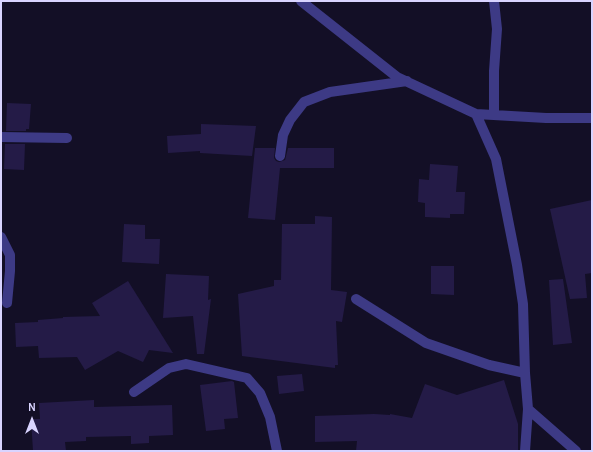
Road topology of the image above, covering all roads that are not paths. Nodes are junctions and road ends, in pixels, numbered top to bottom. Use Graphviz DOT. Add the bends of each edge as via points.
graph roads {
  1 [pos="301,1"];
  2 [pos="494,1"];
  3 [pos="407,81"];
  4 [pos="476,114"];
  5 [pos="494,115"];
  6 [pos="592,118"];
  7 [pos="1,137"];
  8 [pos="67,138"];
  9 [pos="280,156"];
  10 [pos="1,237"];
  11 [pos="356,299"];
  12 [pos="8,303"];
  13 [pos="525,373"];
  14 [pos="134,392"];
  15 [pos="528,409"];
  16 [pos="277,451"];
  17 [pos="525,451"];
  18 [pos="576,451"];
  1 -- 3 [label="street" via="397,77"];
  2 -- 5 [label="street" via="497,30"];
  3 -- 4 [label="street"];
  3 -- 9 [label="street" via="330,92 304,102 290,120 283,135"];
  4 -- 5 [label="street"];
  4 -- 13 [label="street" via="496,159 517,265 523,304"];
  5 -- 6 [label="street"];
  7 -- 8 [label="street"];
  10 -- 12 [label="street" via="10,254"];
  11 -- 13 [label="street" via="426,343 489,365"];
  13 -- 15 [label="street"];
  14 -- 16 [label="street" via="169,368 186,364 247,378 260,393"];
  15 -- 17 [label="street"];
  15 -- 18 [label="street"];
}
